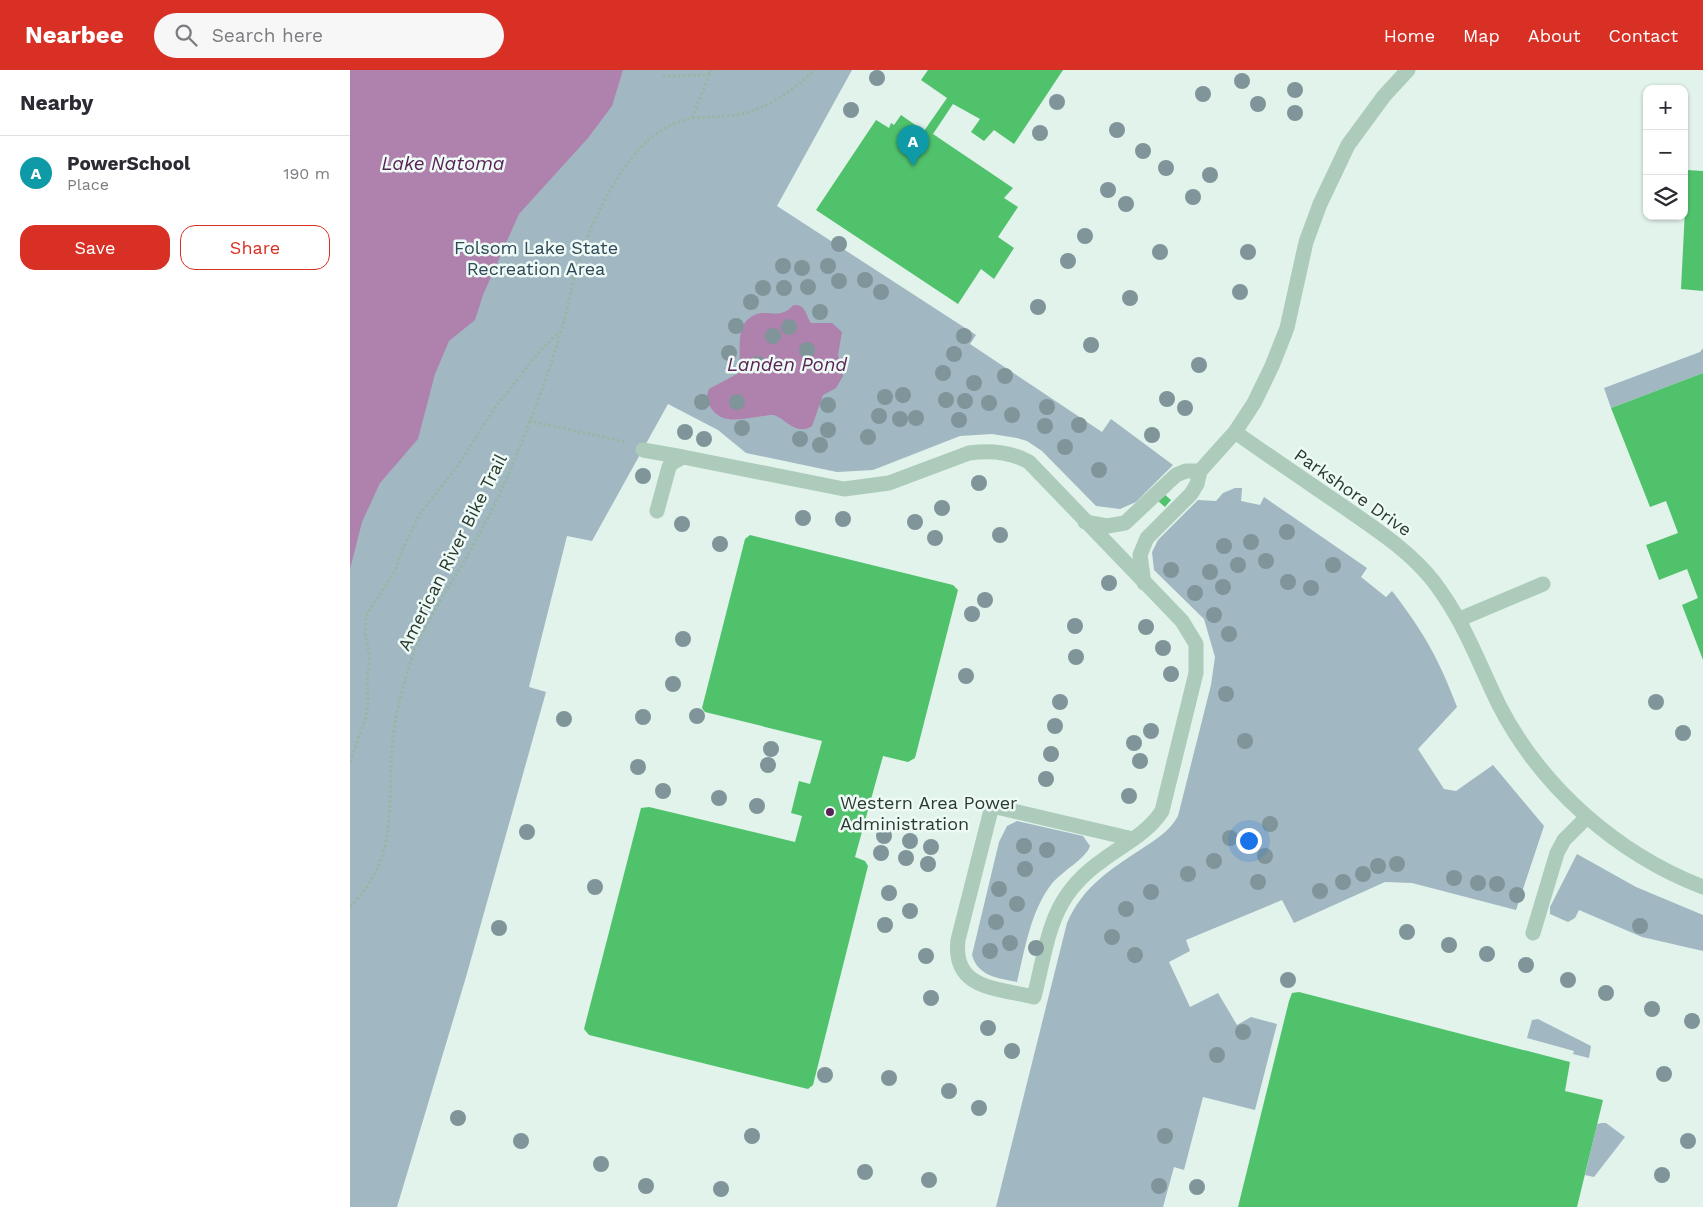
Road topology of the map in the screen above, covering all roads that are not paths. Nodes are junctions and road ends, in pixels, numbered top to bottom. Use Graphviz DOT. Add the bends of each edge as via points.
graph roads {
  1 [pos="1408,70"];
  2 [pos="1235,432"];
  3 [pos="643,450"];
  4 [pos="683,458"];
  5 [pos="1200,470"];
  6 [pos="657,511"];
  7 [pos="1085,522"];
  8 [pos="1144,584"];
  9 [pos="1543,584"];
  10 [pos="1460,619"];
  11 [pos="1587,816"];
  12 [pos="1133,839"];
  13 [pos="1703,887"];
  14 [pos="1534,933"];
  1 -- 2 [label="street" via="1384,96 1348,146 1320,204 1306,242 1284,335 1254,403"];
  2 -- 5 [label="street"];
  2 -- 10 [label="street, Parkshore Drive" via="1390,540 1433,581"];
  3 -- 4 [label="street"];
  4 -- 6 [label="street" via="669,467"];
  4 -- 7 [label="street" via="844,489 889,483 969,453 1006,453 1034,466"];
  5 -- 7 [label="street" via="1176,475 1125,522 1107,526"];
  5 -- 8 [label="street" via="1197,484 1190,494 1143,545 1140,566"];
  7 -- 8 [label="street"];
  8 -- 12 [label="street" via="1191,633 1196,644 1197,662 1162,811"];
  9 -- 10 [label="street"];
  10 -- 11 [label="street, Parkshore Drive" via="1499,705 1520,740 1544,773"];
  11 -- 13 [label="street, Parkshore Drive" via="1635,853"];
  11 -- 14 [label="street" via="1564,840 1557,853"];
  12 -- 12 [label="street" via="992,806 958,940 957,952 962,971 973,982 1034,997 1061,902 1091,868"];
}
